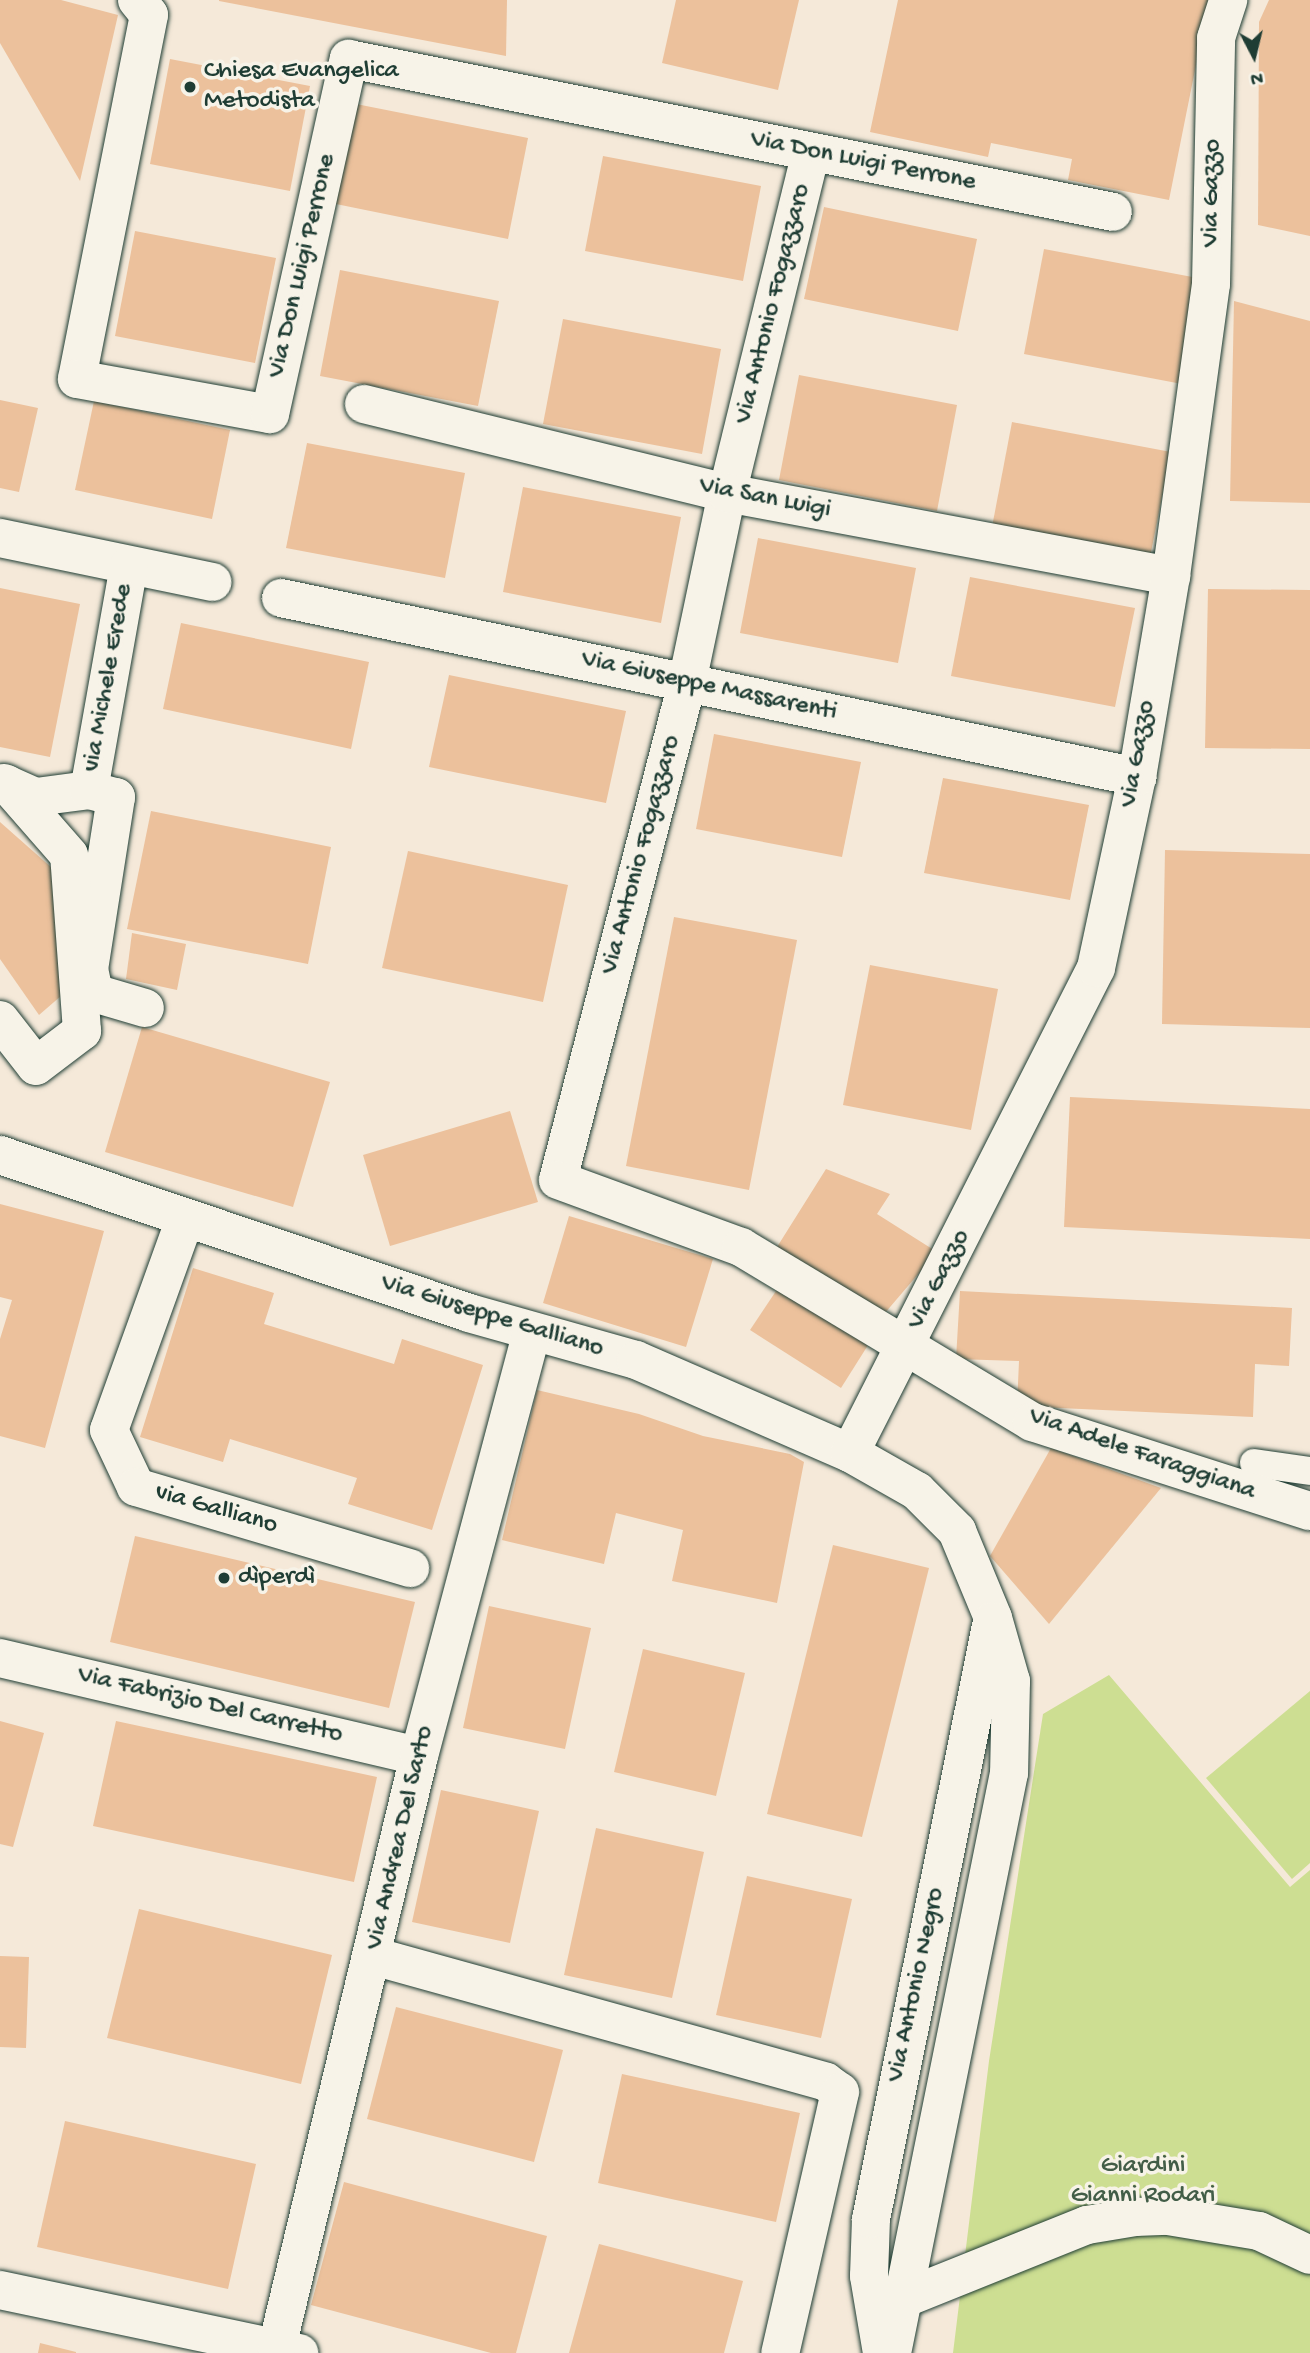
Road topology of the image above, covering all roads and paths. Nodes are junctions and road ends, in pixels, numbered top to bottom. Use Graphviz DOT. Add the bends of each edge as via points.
graph roads {
  1 [pos="137,0"];
  2 [pos="1228,0"];
  3 [pos="811,152"];
  4 [pos="1113,212"];
  5 [pos="364,404"];
  6 [pos="727,493"];
  7 [pos="0,538"];
  8 [pos="129,566"];
  9 [pos="1171,576"];
  10 [pos="212,582"];
  11 [pos="281,598"];
  12 [pos="687,683"];
  13 [pos="1137,776"];
  14 [pos="4,783"];
  15 [pos="89,790"];
  16 [pos="145,1008"];
  17 [pos="0,1020"];
  18 [pos="0,1155"];
  19 [pos="185,1219"];
  20 [pos="532,1332"];
  21 [pos="906,1347"];
  22 [pos="850,1453"];
  23 [pos="1254,1463"];
  24 [pos="1310,1471"];
  25 [pos="1310,1511"];
  26 [pos="957,1531"];
  27 [pos="410,1568"];
  28 [pos="993,1619"];
  29 [pos="0,1658"];
  30 [pos="419,1756"];
  31 [pos="373,1956"];
  32 [pos="1310,2255"];
  33 [pos="0,2290"];
  34 [pos="900,2300"];
  35 [pos="288,2350"];
  36 [pos="780,2353"];
  37 [pos="882,2353"];
  38 [pos="892,2353"];
  1 -- 3 [label="street, Via Don Luigi Perrone" via="149,15 77,379 270,414 349,60"];
  2 -- 9 [label="street, Via Gazzo" via="1216,38 1211,284"];
  3 -- 4 [label="street, Via Don Luigi Perrone"];
  3 -- 6 [label="street, Via Antonio Fogazzaro"];
  5 -- 6 [label="street, Via San Luigi"];
  6 -- 9 [label="street, Via San Luigi"];
  6 -- 12 [label="street, Via Antonio Fogazzaro"];
  7 -- 8 [label="street"];
  8 -- 10 [label="street"];
  8 -- 15 [label="street, via Michele Erede"];
  9 -- 13 [label="street, Via Gazzo"];
  11 -- 12 [label="street, Via Giuseppe Massarenti"];
  12 -- 13 [label="street, Via Giuseppe Massarenti"];
  12 -- 21 [label="street, Via Antonio Fogazzaro" via="558,1180 741,1247"];
  13 -- 21 [label="street, Via Gazzo" via="1096,968"];
  14 -- 15 [label="street, via Michele Erede" via="36,797"];
  14 -- 17 [label="street, via Michele Erede" via="69,855 82,1031 36,1066"];
  15 -- 16 [label="street, via Michele Erede" via="116,797 89,969 94,993"];
  18 -- 19 [label="street, Via Giuseppe Galliano"];
  19 -- 20 [label="street, Via Giuseppe Galliano"];
  19 -- 27 [label="street, via Galliano" via="109,1430 136,1487"];
  20 -- 22 [label="street, Via Giuseppe Galliano" via="636,1360"];
  20 -- 30 [label="street, Via Andrea Del Sarto"];
  21 -- 22 [label="street, Via Gazzo"];
  21 -- 25 [label="street, Via Adele Faraggiana" via="1032,1423"];
  22 -- 26 [label="street, Via Giuseppe Galliano" via="917,1491"];
  23 -- 24 [label="lane"];
  26 -- 28 [label="street, Via Antonio Negro"];
  28 -- 34 [label="street, Via Antonio Negro" via="1011,1681 1009,1773"];
  28 -- 37 [label="street, Via Antonio Negro" via="871,2219 869,2276"];
  29 -- 30 [label="street, Via Fabrizio Del Carretto"];
  30 -- 31 [label="street, Via Andrea Del Sarto"];
  31 -- 35 [label="street, Via Andrea Del Sarto"];
  31 -- 36 [label="street" via="826,2082 840,2092"];
  32 -- 34 [label="street" via="1259,2231 1168,2216 1135,2217 1087,2225"];
  33 -- 35 [label="street, Via Andrea Del Sarto"];
  34 -- 38 [label="street, Via Antonio Negro"];
}
